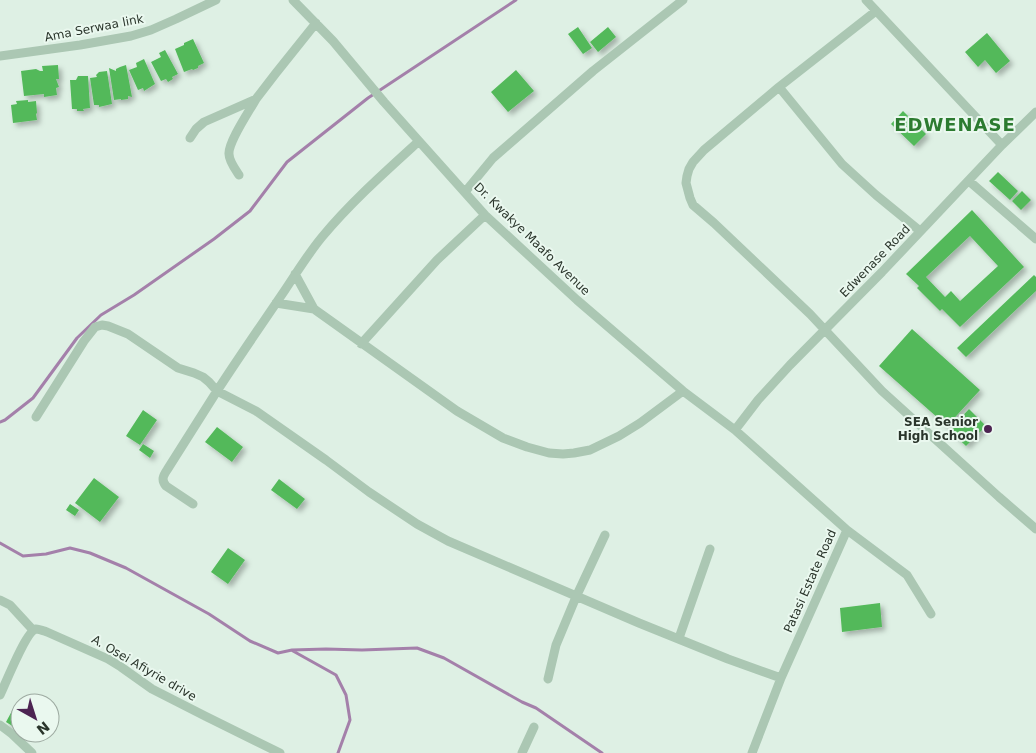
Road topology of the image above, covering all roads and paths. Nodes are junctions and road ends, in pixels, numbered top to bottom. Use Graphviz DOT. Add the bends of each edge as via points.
graph roads {
  1 [pos="216,0"];
  2 [pos="293,0"];
  3 [pos="683,0"];
  4 [pos="866,0"];
  5 [pos="876,11"];
  6 [pos="316,24"];
  7 [pos="0,56"];
  8 [pos="779,87"];
  9 [pos="256,100"];
  10 [pos="1036,112"];
  11 [pos="190,138"];
  12 [pos="419,142"];
  13 [pos="1002,145"];
  14 [pos="239,175"];
  15 [pos="969,181"];
  16 [pos="465,192"];
  17 [pos="485,215"];
  18 [pos="920,232"];
  19 [pos="1036,239"];
  20 [pos="295,274"];
  21 [pos="276,303"];
  22 [pos="314,309"];
  23 [pos="826,329"];
  24 [pos="361,344"];
  25 [pos="217,391"];
  26 [pos="683,391"];
  27 [pos="36,416"];
  28 [pos="734,430"];
  29 [pos="193,504"];
  30 [pos="1036,529"];
  31 [pos="847,530"];
  32 [pos="605,535"];
  33 [pos="710,549"];
  34 [pos="576,597"];
  35 [pos="0,600"];
  36 [pos="931,614"];
  37 [pos="33,630"];
  38 [pos="679,638"];
  39 [pos="548,678"];
  40 [pos="781,678"];
  41 [pos="0,695"];
  42 [pos="0,725"];
  43 [pos="534,727"];
  44 [pos="32,753"];
  45 [pos="280,753"];
  46 [pos="522,753"];
  47 [pos="752,753"];
  1 -- 7 [label="street, Ama Serwaa link" via="131,36"];
  2 -- 6 [label="street, Dr. Kwakye Maafo Avenue"];
  3 -- 16 [label="street" via="493,158"];
  4 -- 5 [label="street"];
  5 -- 8 [label="street"];
  5 -- 13 [label="street"];
  6 -- 9 [label="street"];
  6 -- 12 [label="street, Dr. Kwakye Maafo Avenue"];
  8 -- 18 [label="street" via="842,164"];
  8 -- 23 [label="street" via="704,150 689,169 686,183 694,205"];
  9 -- 11 [label="street" via="204,122"];
  9 -- 14 [label="street" via="229,149 230,160"];
  10 -- 13 [label="street, Edwenase Road"];
  12 -- 16 [label="street, Dr. Kwakye Maafo Avenue"];
  12 -- 20 [label="street" via="323,236"];
  13 -- 15 [label="street, Edwenase Road"];
  15 -- 18 [label="street, Edwenase Road"];
  15 -- 19 [label="street"];
  16 -- 17 [label="street, Dr. Kwakye Maafo Avenue"];
  17 -- 24 [label="street" via="438,260"];
  17 -- 26 [label="street, Dr. Kwakye Maafo Avenue"];
  18 -- 23 [label="street, Edwenase Road"];
  20 -- 21 [label="street"];
  20 -- 22 [label="street"];
  21 -- 22 [label="street"];
  21 -- 25 [label="street"];
  22 -- 24 [label="street"];
  23 -- 28 [label="street, Edwenase Road"];
  23 -- 30 [label="street" via="882,390"];
  24 -- 26 [label="street" via="457,412 511,441 549,454 590,450 640,423"];
  25 -- 27 [label="street" via="203,377 178,368 128,334 102,325 95,327 84,341"];
  25 -- 29 [label="street" via="163,479 166,486"];
  25 -- 34 [label="street" via="271,421 417,524 448,541"];
  26 -- 28 [label="street, Dr. Kwakye Maafo Avenue"];
  28 -- 31 [label="street, Patasi Estate Road"];
  31 -- 36 [label="street" via="907,576"];
  31 -- 40 [label="street, Patasi Estate Road"];
  32 -- 34 [label="street"];
  33 -- 38 [label="street"];
  34 -- 38 [label="street"];
  34 -- 39 [label="street" via="556,645"];
  35 -- 37 [label="street" via="10,605"];
  37 -- 41 [label="street"];
  37 -- 45 [label="street, A. Osei Afiyrie drive" via="47,632 108,659 152,689"];
  38 -- 40 [label="street"];
  40 -- 47 [label="street, Patasi Estate Road"];
  42 -- 44 [label="street"];
  43 -- 46 [label="street"];
}
